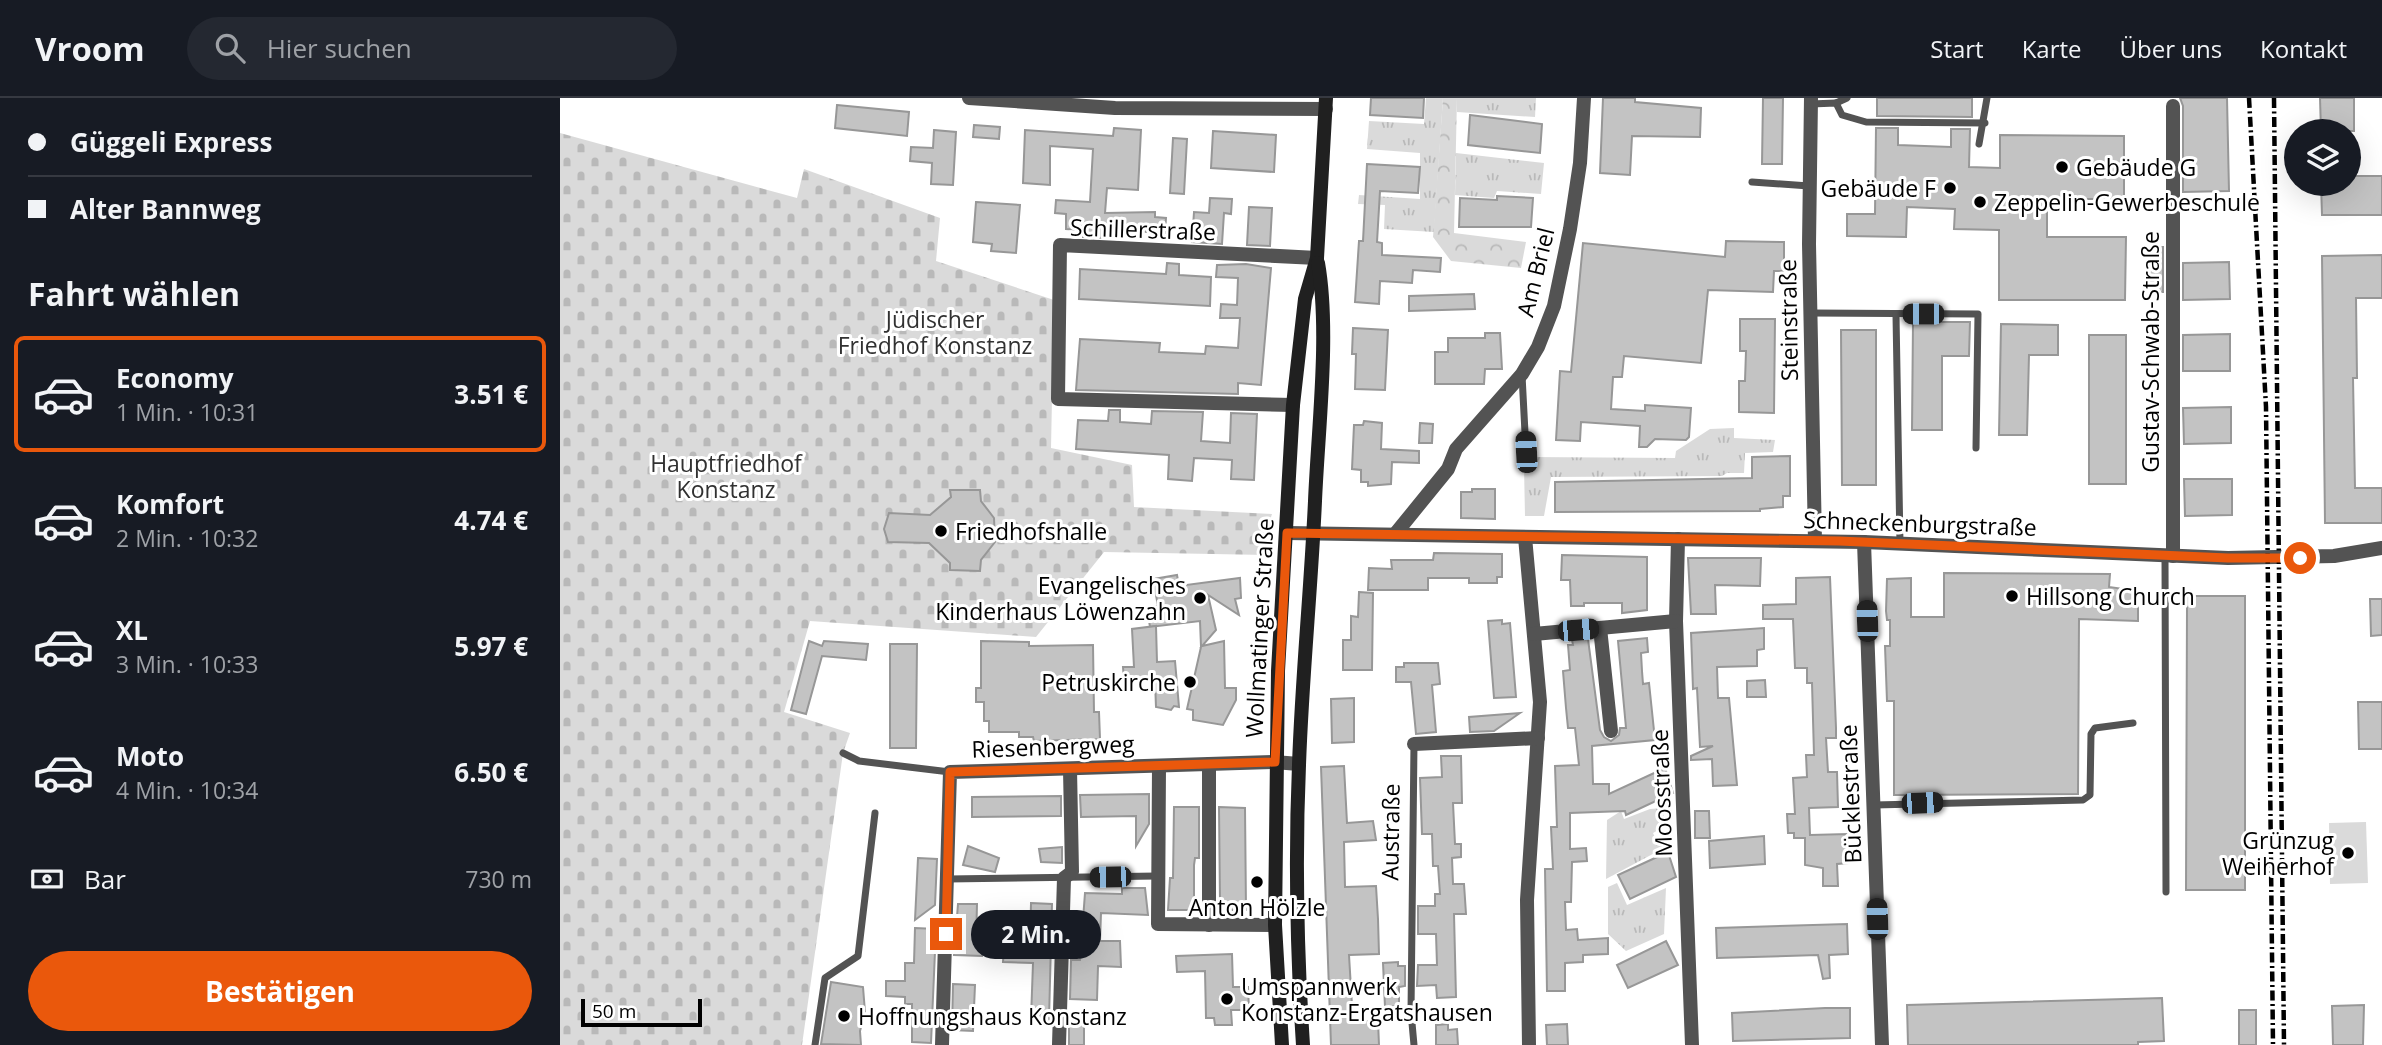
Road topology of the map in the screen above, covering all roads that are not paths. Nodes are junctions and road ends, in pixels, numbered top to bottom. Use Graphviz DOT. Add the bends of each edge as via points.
graph roads {
  1 [pos="969,98"];
  2 [pos="1584,98"];
  3 [pos="1847,98"];
  4 [pos="1987,98"];
  5 [pos="1035,101"];
  6 [pos="1811,101"];
  7 [pos="1188,103"];
  8 [pos="1326,103"];
  9 [pos="1836,103"];
  10 [pos="2173,106"];
  11 [pos="1985,123"];
  12 [pos="1979,144"];
  13 [pos="1752,182"];
  14 [pos="1810,186"];
  15 [pos="1317,258"];
  16 [pos="1811,313"];
  17 [pos="1896,314"];
  18 [pos="1522,374"];
  19 [pos="1293,405"];
  20 [pos="1976,448"];
  21 [pos="1526,452"];
  22 [pos="1287,533"];
  23 [pos="1314,533"];
  24 [pos="1396,533"];
  25 [pos="1525,537"];
  26 [pos="1678,539"];
  27 [pos="1815,541"];
  28 [pos="1864,542"];
  29 [pos="1900,545"];
  30 [pos="2382,548"];
  31 [pos="2169,556"];
  32 [pos="1676,621"];
  33 [pos="1600,628"];
  34 [pos="1534,634"];
  35 [pos="2133,723"];
  36 [pos="1611,731"];
  37 [pos="1538,738"];
  38 [pos="1414,744"];
  39 [pos="843,753"];
  40 [pos="1275,762"];
  41 [pos="1209,764"];
  42 [pos="1299,764"];
  43 [pos="1158,766"];
  44 [pos="1070,769"];
  45 [pos="950,772"];
  46 [pos="1873,805"];
  47 [pos="875,813"];
  48 [pos="1157,876"];
  49 [pos="1064,878"];
  50 [pos="948,879"];
  51 [pos="2166,892"];
  52 [pos="1209,925"];
  53 [pos="1275,925"];
  54 [pos="815,1045"];
  55 [pos="942,1045"];
  56 [pos="1059,1045"];
  57 [pos="1282,1045"];
  58 [pos="1303,1045"];
  59 [pos="1414,1045"];
  60 [pos="1528,1045"];
  61 [pos="1692,1045"];
  62 [pos="1882,1045"];
  1 -- 5 [label="street"];
  2 -- 18 [label="street, Am Briel" via="1580,163 1554,306"];
  3 -- 9 [label="lane"];
  4 -- 11 [label="lane"];
  5 -- 7 [label="street"];
  6 -- 9 [label="lane"];
  6 -- 14 [label="street, Steinstraße"];
  7 -- 8 [label="street"];
  8 -- 15 [label="main road, Wollmatinger Straße"];
  9 -- 11 [label="lane" via="1842,115 1866,122"];
  10 -- 31 [label="street, Gustav-Schwab-Straße"];
  11 -- 12 [label="lane"];
  13 -- 14 [label="lane"];
  14 -- 16 [label="street, Steinstraße"];
  15 -- 19 [label="main road, Wollmatinger Straße" via="1305,299"];
  15 -- 19 [label="street, Schillerstraße" via="1060,245 1058,399"];
  15 -- 23 [label="main road, Wollmatinger Straße" via="1322,288"];
  16 -- 17 [label="lane"];
  16 -- 27 [label="street, Steinstraße"];
  17 -- 20 [label="lane" via="1978,314"];
  17 -- 29 [label="lane"];
  18 -- 21 [label="lane"];
  18 -- 24 [label="street, Am Briel" via="1456,449 1448,469"];
  19 -- 22 [label="main road, Wollmatinger Straße"];
  22 -- 23 [label="street, Schneckenburgstraße"];
  22 -- 40 [label="main road, Wollmatinger Straße"];
  23 -- 24 [label="street, Schneckenburgstraße"];
  23 -- 42 [label="main road, Wollmatinger Straße"];
  24 -- 25 [label="street, Schneckenburgstraße"];
  25 -- 26 [label="street, Schneckenburgstraße"];
  25 -- 34 [label="street"];
  26 -- 27 [label="street, Schneckenburgstraße"];
  26 -- 32 [label="street, Moosstraße"];
  27 -- 28 [label="street, Schneckenburgstraße"];
  28 -- 29 [label="street, Schneckenburgstraße"];
  28 -- 46 [label="street, Bücklestraße"];
  29 -- 31 [label="street, Schneckenburgstraße"];
  30 -- 31 [label="street, Schneckenburgstraße" via="2312,558"];
  31 -- 51 [label="lane"];
  32 -- 33 [label="street"];
  32 -- 61 [label="street, Moosstraße"];
  33 -- 34 [label="street"];
  33 -- 36 [label="street"];
  34 -- 37 [label="street"];
  35 -- 46 [label="lane" via="2095,728 2091,734 2090,795 2082,800"];
  37 -- 38 [label="street, Austraße"];
  37 -- 60 [label="street" via="1527,900"];
  38 -- 59 [label="lane, Austraße"];
  39 -- 45 [label="lane" via="859,761"];
  40 -- 41 [label="street, Riesenbergweg"];
  40 -- 42 [label="street, Riesenbergweg"];
  40 -- 53 [label="main road, Wollmatinger Straße"];
  41 -- 43 [label="street, Riesenbergweg"];
  41 -- 52 [label="street"];
  42 -- 58 [label="main road, Wollmatinger Straße"];
  43 -- 44 [label="street, Riesenbergweg"];
  43 -- 48 [label="street, Riesenbergweg"];
  44 -- 45 [label="street, Riesenbergweg"];
  44 -- 49 [label="street" via="1072,872"];
  45 -- 50 [label="street"];
  46 -- 62 [label="street, Bücklestraße"];
  47 -- 54 [label="lane" via="858,956 825,978"];
  48 -- 49 [label="lane"];
  48 -- 52 [label="street, Riesenbergweg" via="1158,924"];
  49 -- 50 [label="lane"];
  49 -- 56 [label="street"];
  50 -- 55 [label="street"];
  52 -- 53 [label="street, Riesenbergweg"];
  53 -- 57 [label="main road, Wollmatinger Straße"];
}
